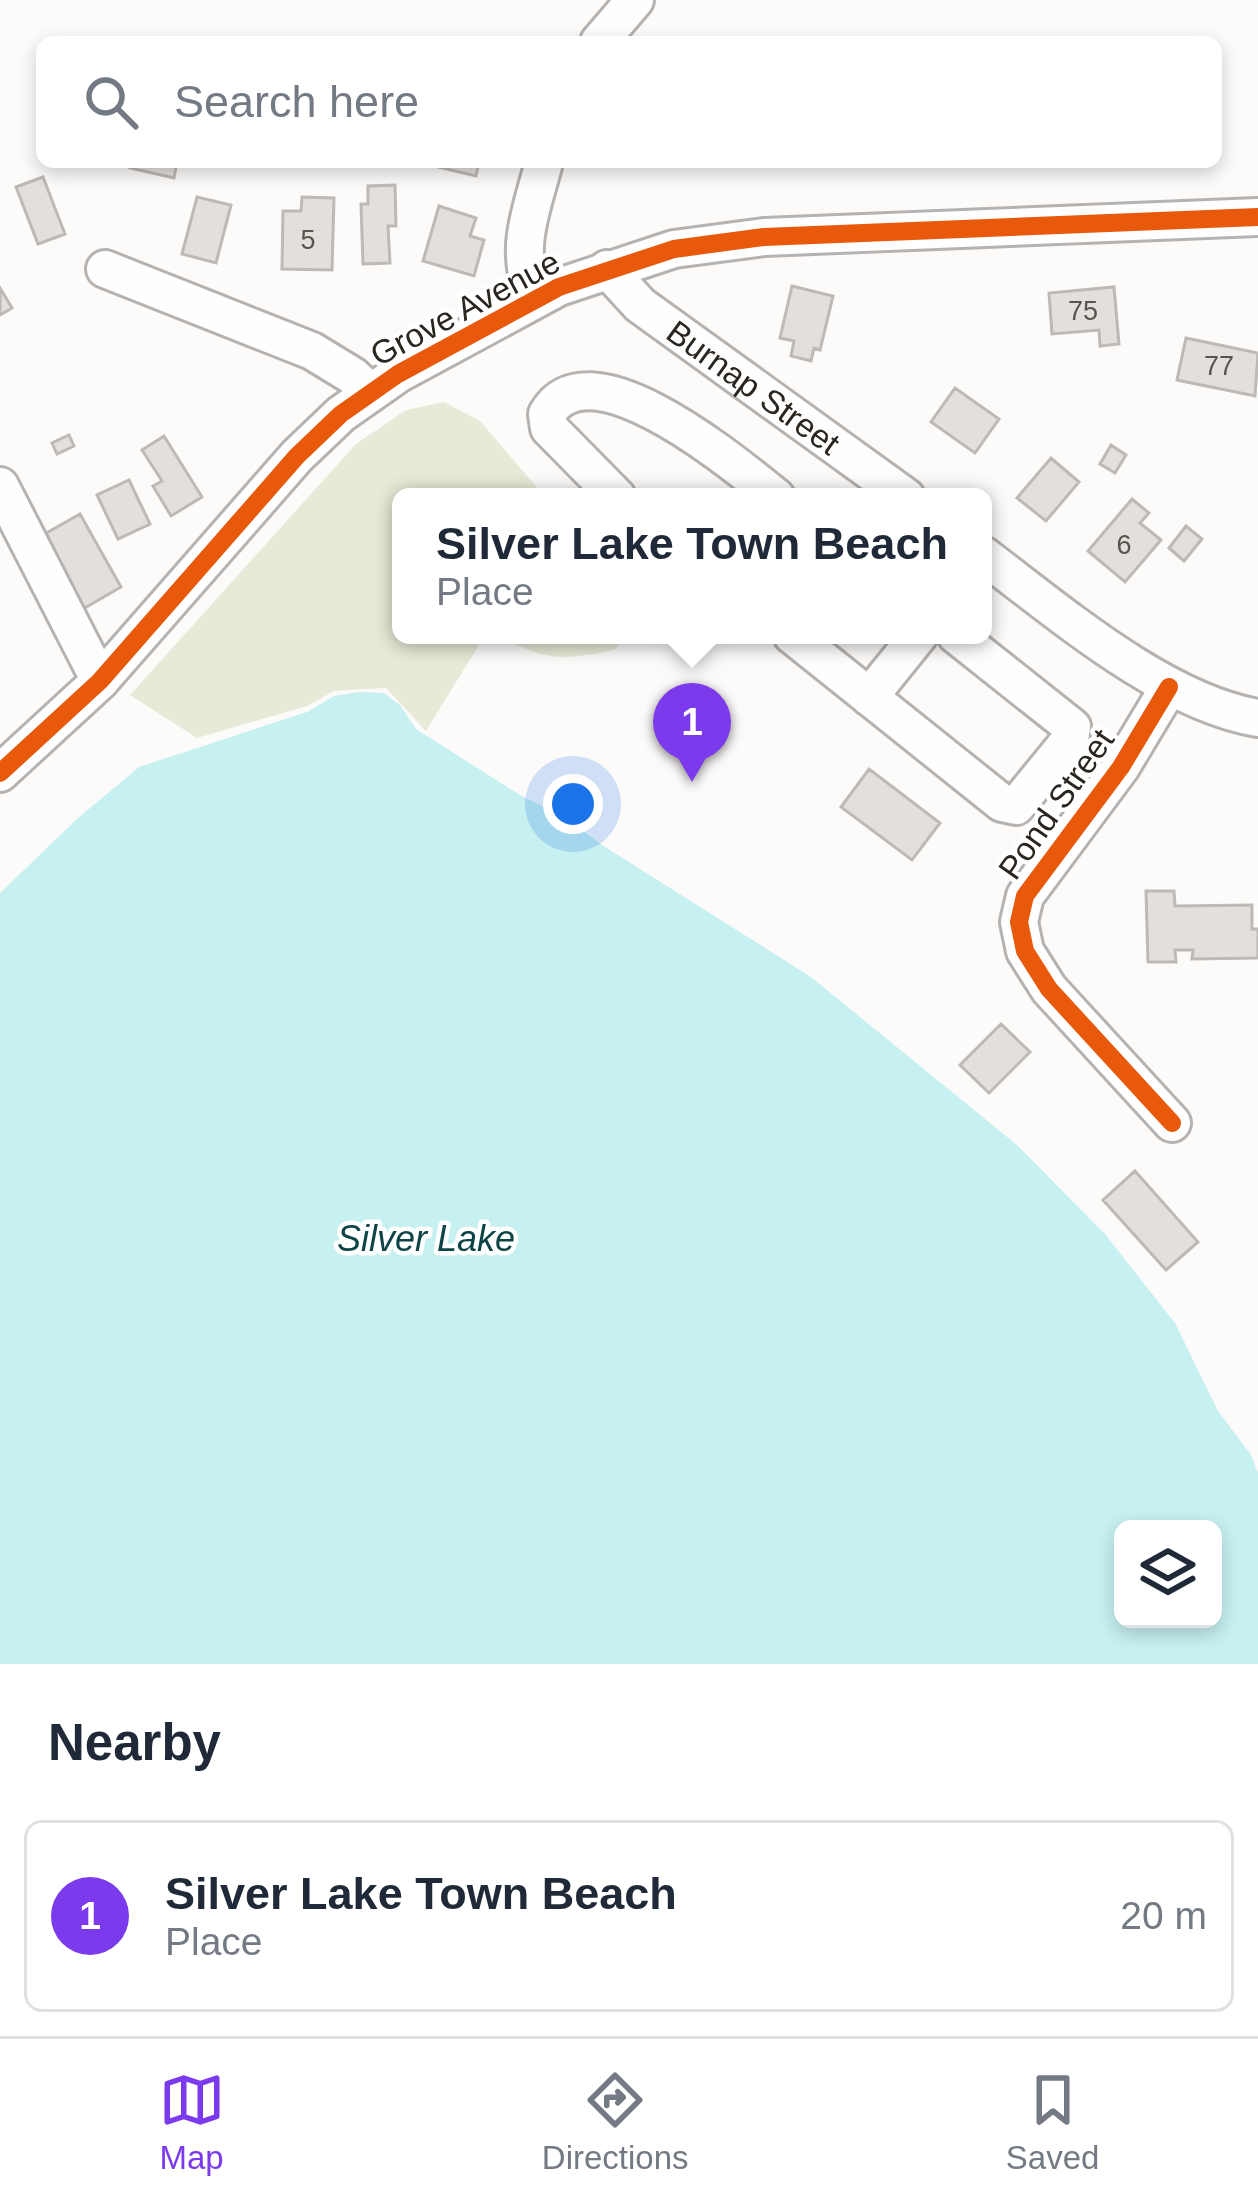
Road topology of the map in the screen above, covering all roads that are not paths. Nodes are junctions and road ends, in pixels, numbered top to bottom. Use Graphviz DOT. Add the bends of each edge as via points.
graph roads {
  1 [pos="635,0"];
  2 [pos="604,36"];
  3 [pos="542,168"];
  4 [pos="1258,218"];
  5 [pos="105,269"];
  6 [pos="608,269"];
  7 [pos="534,298"];
  8 [pos="370,392"];
  9 [pos="0,486"];
  10 [pos="608,488"];
  11 [pos="764,488"];
  12 [pos="882,488"];
  13 [pos="992,561"];
  14 [pos="803,644"];
  15 [pos="912,644"];
  16 [pos="967,644"];
  17 [pos="100,681"];
  18 [pos="1169,687"];
  19 [pos="869,697"];
  20 [pos="1258,718"];
  21 [pos="0,773"];
  22 [pos="1172,1124"];
  1 -- 2 [label="street"];
  3 -- 7 [label="street" via="522,250"];
  4 -- 6 [label="street, Grove Avenue" via="764,237 674,249"];
  5 -- 8 [label="street" via="312,351"];
  6 -- 7 [label="street, Grove Avenue"];
  6 -- 12 [label="street, Burnap Street" via="640,305"];
  7 -- 8 [label="street, Grove Avenue"];
  8 -- 17 [label="street, Grove Avenue" via="306,447"];
  9 -- 17 [label="street"];
  10 -- 11 [label="street" via="549,428 547,414 559,400 588,393 625,399 694,433"];
  13 -- 18 [label="street"];
  14 -- 19 [label="street"];
  15 -- 19 [label="street"];
  16 -- 19 [label="street" via="1072,727 1020,803 1004,804"];
  17 -- 21 [label="street, Grove Avenue"];
  18 -- 20 [label="street"];
  18 -- 22 [label="street, Pond Street" via="1025,896 1019,922 1034,969"];
}
